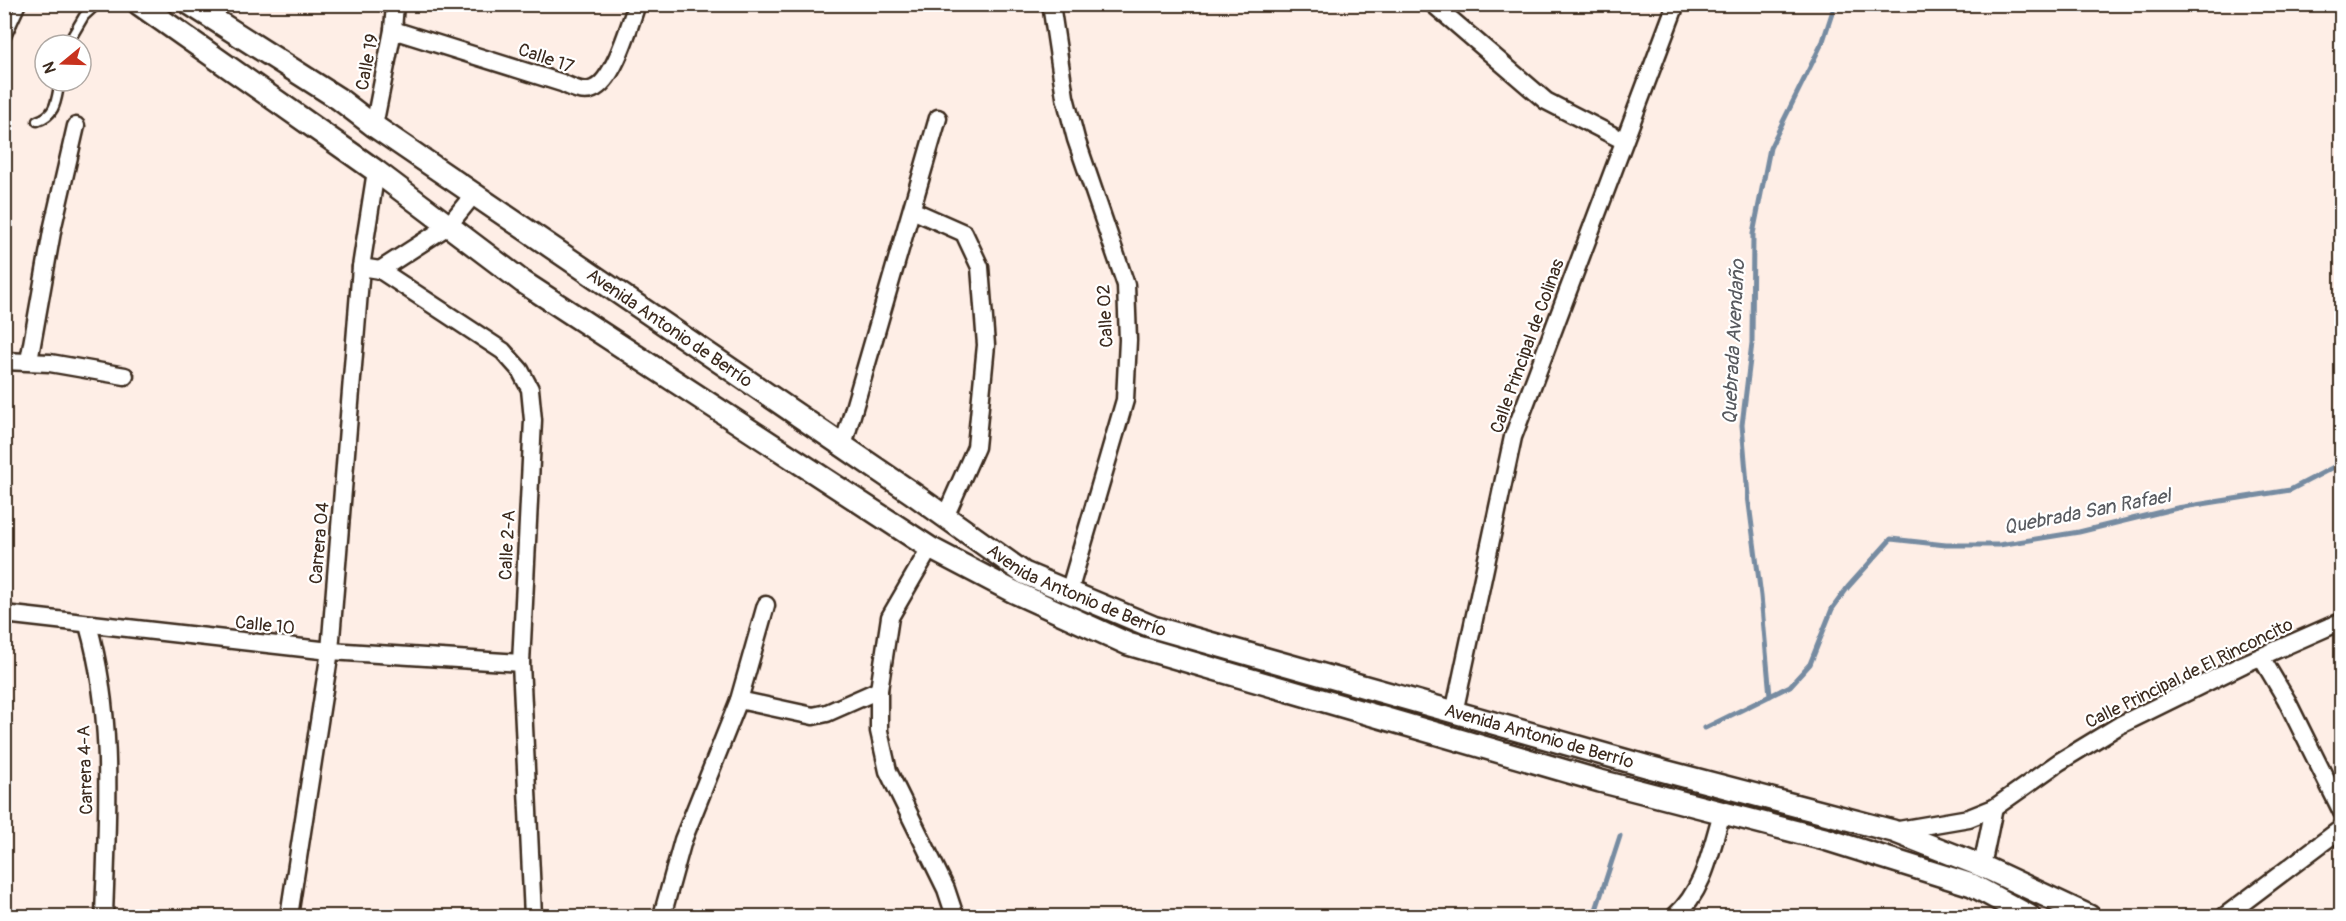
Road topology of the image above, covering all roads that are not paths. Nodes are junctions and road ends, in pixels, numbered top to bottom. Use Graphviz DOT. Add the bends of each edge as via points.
graph roads {
  1 [pos="21,4"];
  2 [pos="97,4"];
  3 [pos="139,4"];
  4 [pos="190,4"];
  5 [pos="395,4"];
  6 [pos="637,4"];
  7 [pos="1051,4"];
  8 [pos="1433,4"];
  9 [pos="1676,4"];
  10 [pos="393,30"];
  11 [pos="74,33"];
  12 [pos="5,36"];
  13 [pos="57,93"];
  14 [pos="938,118"];
  15 [pos="37,121"];
  16 [pos="76,126"];
  17 [pos="374,126"];
  18 [pos="1624,141"];
  19 [pos="375,171"];
  20 [pos="474,194"];
  21 [pos="912,210"];
  22 [pos="448,226"];
  23 [pos="361,267"];
  24 [pos="380,270"];
  25 [pos="4,361"];
  26 [pos="29,361"];
  27 [pos="125,376"];
  28 [pos="843,446"];
  29 [pos="945,517"];
  30 [pos="930,548"];
  31 [pos="1069,592"];
  32 [pos="766,605"];
  33 [pos="4,614"];
  34 [pos="2342,621"];
  35 [pos="88,625"];
  36 [pos="330,651"];
  37 [pos="2261,657"];
  38 [pos="521,663"];
  39 [pos="879,690"];
  40 [pos="739,700"];
  41 [pos="1455,713"];
  42 [pos="1994,808"];
  43 [pos="2342,812"];
  44 [pos="1722,813"];
  45 [pos="2342,828"];
  46 [pos="1893,831"];
  47 [pos="1982,866"];
  48 [pos="2067,912"];
  49 [pos="104,916"];
  50 [pos="289,916"];
  51 [pos="533,916"];
  52 [pos="662,916"];
  53 [pos="955,916"];
  54 [pos="1675,916"];
  55 [pos="2029,916"];
  56 [pos="2089,916"];
  57 [pos="2225,916"];
  1 -- 12 [label="lane"];
  2 -- 11 [label="lane"];
  3 -- 19 [label="street, Avenida Antonio de Berrío"];
  4 -- 17 [label="street, Avenida Antonio de Berrío" via="339,99"];
  5 -- 10 [label="street, Calle 19"];
  6 -- 10 [label="street, Calle 17" via="612,68 603,83 591,90 575,89"];
  7 -- 31 [label="street, Calle 02" via="1065,97 1076,139 1126,285 1125,399"];
  8 -- 18 [label="street" via="1546,101"];
  9 -- 18 [label="street, Calle Principal de Colinas"];
  10 -- 17 [label="street, Calle 19"];
  13 -- 15 [label="lane" via="51,113"];
  14 -- 21 [label="street"];
  16 -- 26 [label="street" via="52,226"];
  17 -- 20 [label="street, Avenida Antonio de Berrío"];
  18 -- 41 [label="street, Calle Principal de Colinas" via="1513,437"];
  19 -- 22 [label="street, Avenida Antonio de Berrío"];
  19 -- 23 [label="street, Carrera 04"];
  20 -- 22 [label="street"];
  20 -- 28 [label="street, Avenida Antonio de Berrío"];
  21 -- 28 [label="street"];
  21 -- 29 [label="street" via="964,233 980,267 986,345 975,447"];
  22 -- 24 [label="street"];
  22 -- 30 [label="street, Avenida Antonio de Berrío" via="523,282"];
  23 -- 24 [label="street, Calle 2-A"];
  23 -- 36 [label="street, Carrera 04"];
  24 -- 38 [label="street, Calle 2-A" via="503,351 530,389 533,420"];
  25 -- 26 [label="street"];
  26 -- 27 [label="street"];
  28 -- 29 [label="street, Avenida Antonio de Berrío"];
  29 -- 31 [label="street, Avenida Antonio de Berrío" via="1024,573"];
  30 -- 39 [label="street" via="890,617"];
  30 -- 44 [label="street, Avenida Antonio de Berrío" via="1128,644"];
  31 -- 41 [label="street, Avenida Antonio de Berrío" via="1153,627"];
  32 -- 40 [label="street"];
  33 -- 35 [label="street, Calle 10"];
  34 -- 37 [label="street, Calle Principal de El Rinconcito"];
  35 -- 36 [label="street, Calle 10"];
  35 -- 49 [label="street, Carrera 4-A" via="97,656 108,762"];
  36 -- 38 [label="street, Calle 10"];
  36 -- 50 [label="street, Carrera 04"];
  37 -- 42 [label="street, Calle Principal de El Rinconcito" via="2093,741"];
  37 -- 43 [label="street"];
  38 -- 51 [label="street, Calle 2-A"];
  39 -- 40 [label="street" via="813,716"];
  39 -- 53 [label="street" via="879,731 888,771 946,889"];
  40 -- 52 [label="street" via="683,840"];
  41 -- 46 [label="street, Avenida Antonio de Berrío"];
  42 -- 46 [label="street, Calle Principal de El Rinconcito" via="1970,818"];
  42 -- 47 [label="street"];
  44 -- 54 [label="street" via="1699,887"];
  44 -- 55 [label="street, Avenida Antonio de Berrío" via="1828,840 1972,885"];
  45 -- 57 [label="street"];
  46 -- 47 [label="street, Avenida Antonio de Berrío"];
  47 -- 48 [label="street, Avenida Antonio de Berrío"];
  48 -- 56 [label="street, Avenida Antonio de Berrío"];
}
